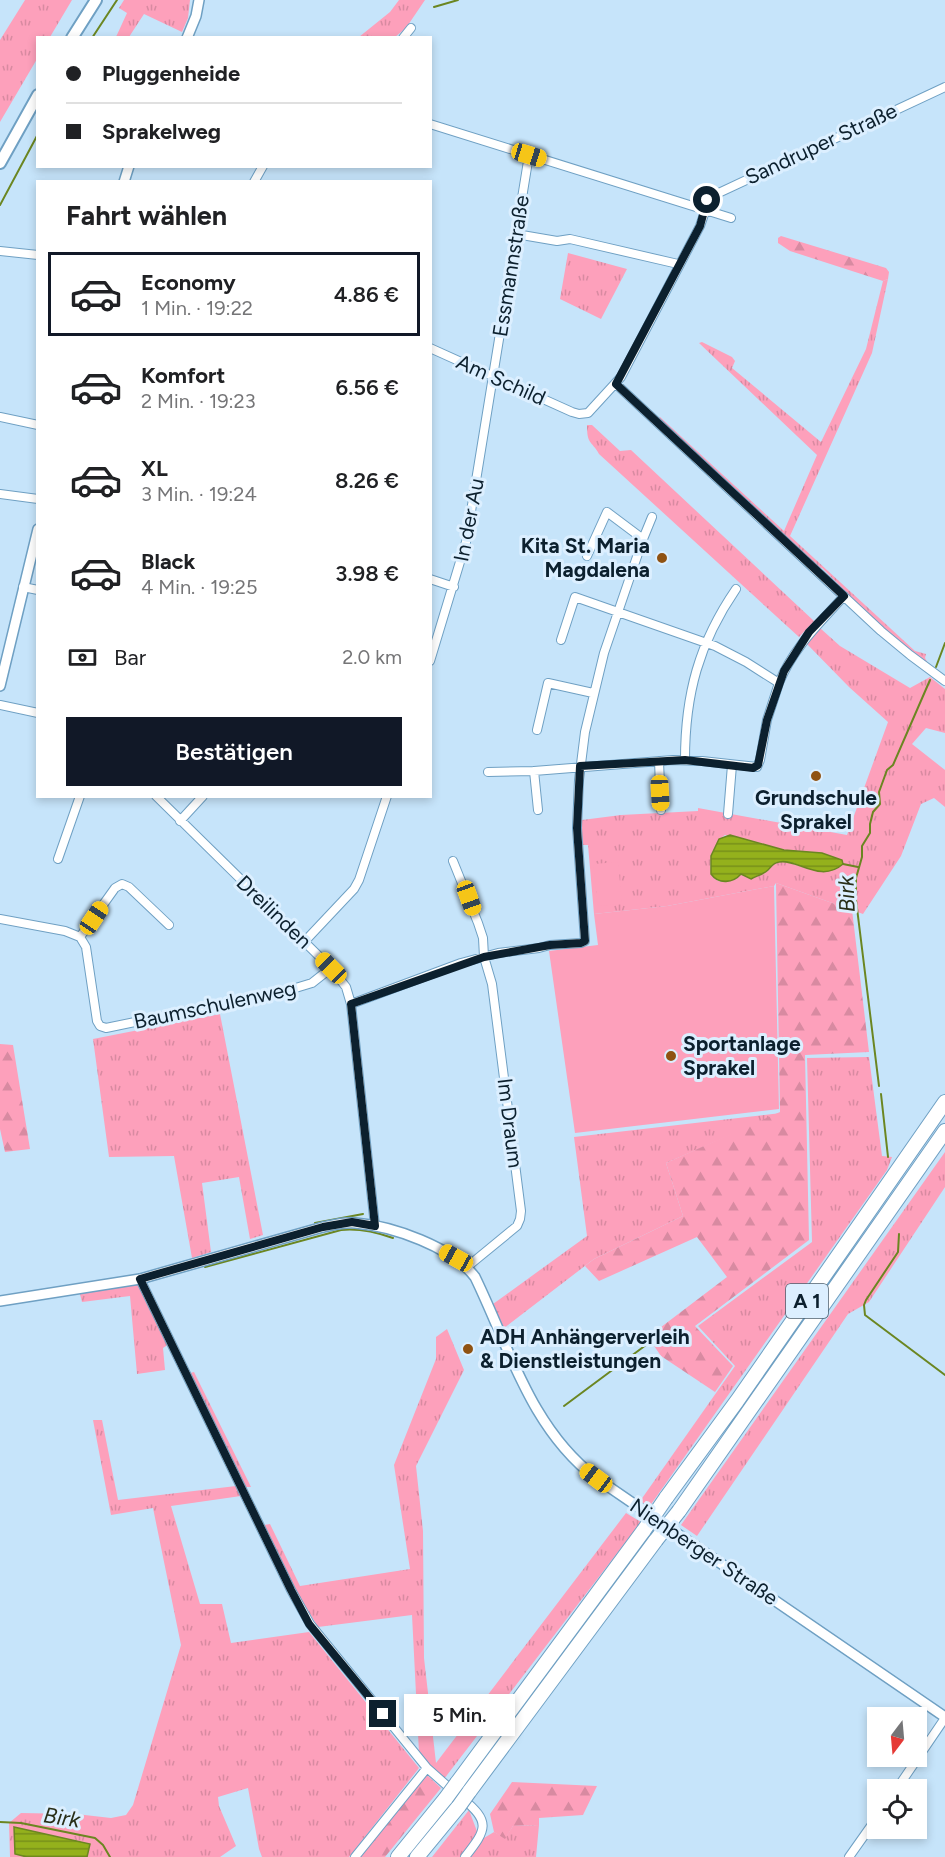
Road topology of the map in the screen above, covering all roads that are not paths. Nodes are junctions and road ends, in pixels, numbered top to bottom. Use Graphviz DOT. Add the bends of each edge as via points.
graph roads {
  1 [pos="96,0"];
  2 [pos="199,0"];
  3 [pos="411,28"];
  4 [pos="73,36"];
  5 [pos="190,36"];
  6 [pos="405,36"];
  7 [pos="945,87"];
  8 [pos="36,99"];
  9 [pos="432,125"];
  10 [pos="529,155"];
  11 [pos="0,163"];
  12 [pos="705,209"];
  13 [pos="731,218"];
  14 [pos="516,234"];
  15 [pos="0,251"];
  16 [pos="36,255"];
  17 [pos="678,264"];
  18 [pos="432,349"];
  19 [pos="493,376"];
  20 [pos="616,384"];
  21 [pos="0,417"];
  22 [pos="36,425"];
  23 [pos="0,494"];
  24 [pos="36,499"];
  25 [pos="652,517"];
  26 [pos="36,537"];
  27 [pos="643,539"];
  28 [pos="587,556"];
  29 [pos="432,580"];
  30 [pos="24,587"];
  31 [pos="454,587"];
  32 [pos="736,589"];
  33 [pos="36,590"];
  34 [pos="844,596"];
  35 [pos="618,612"];
  36 [pos="561,640"];
  37 [pos="705,642"];
  38 [pos="4,655"];
  39 [pos="432,655"];
  40 [pos="945,681"];
  41 [pos="779,683"];
  42 [pos="0,686"];
  43 [pos="593,693"];
  44 [pos="0,705"];
  45 [pos="36,713"];
  46 [pos="537,730"];
  47 [pos="685,760"];
  48 [pos="659,761"];
  49 [pos="732,765"];
  50 [pos="580,766"];
  51 [pos="534,771"];
  52 [pos="488,772"];
  53 [pos="79,798"];
  54 [pos="158,798"];
  55 [pos="201,798"];
  56 [pos="386,798"];
  57 [pos="538,810"];
  58 [pos="661,810"];
  59 [pos="728,814"];
  60 [pos="180,821"];
  61 [pos="58,860"];
  62 [pos="453,861"];
  63 [pos="0,919"];
  64 [pos="169,925"];
  65 [pos="80,937"];
  66 [pos="304,941"];
  67 [pos="484,957"];
  68 [pos="331,968"];
  69 [pos="351,1004"];
  70 [pos="945,1102"];
  71 [pos="945,1131"];
  72 [pos="375,1226"];
  73 [pos="467,1268"];
  74 [pos="140,1279"];
  75 [pos="0,1301"];
  76 [pos="945,1718"];
  77 [pos="427,1768"];
  78 [pos="903,1779"];
  79 [pos="867,1832"];
  80 [pos="355,1857"];
  81 [pos="398,1857"];
  82 [pos="417,1857"];
  83 [pos="465,1857"];
  84 [pos="849,1857"];
  1 -- 4 [label="main road"];
  2 -- 5 [label="street"];
  3 -- 6 [label="street"];
  7 -- 12 [label="street, Sandruper Straße" via="713,194"];
  8 -- 11 [label="main road"];
  9 -- 10 [label="street"];
  10 -- 12 [label="street"];
  10 -- 14 [label="street, Essmannstraße"];
  12 -- 13 [label="street"];
  12 -- 17 [label="street" via="700,226"];
  14 -- 17 [label="street" via="557,241 570,239"];
  14 -- 19 [label="street, Essmannstraße"];
  15 -- 16 [label="street"];
  17 -- 20 [label="street"];
  18 -- 19 [label="street, Am Schild"];
  19 -- 20 [label="street, Am Schild" via="579,414 588,413"];
  19 -- 31 [label="street, In der Au" via="466,542"];
  20 -- 34 [label="street"];
  21 -- 22 [label="street"];
  23 -- 24 [label="street"];
  25 -- 27 [label="street"];
  26 -- 30 [label="street"];
  27 -- 28 [label="street" via="607,512"];
  27 -- 35 [label="street"];
  29 -- 31 [label="street"];
  30 -- 33 [label="street"];
  30 -- 38 [label="street"];
  31 -- 39 [label="street, In der Au"];
  32 -- 37 [label="street"];
  34 -- 40 [label="street"];
  34 -- 41 [label="street" via="809,632"];
  35 -- 36 [label="street" via="575,597"];
  35 -- 37 [label="street"];
  35 -- 43 [label="street"];
  37 -- 41 [label="street"];
  37 -- 47 [label="street" via="688,704"];
  38 -- 42 [label="street"];
  41 -- 49 [label="street" via="758,765"];
  43 -- 46 [label="street" via="548,683"];
  43 -- 50 [label="street"];
  44 -- 45 [label="street"];
  47 -- 48 [label="street"];
  47 -- 49 [label="street"];
  48 -- 50 [label="street"];
  48 -- 58 [label="street"];
  49 -- 59 [label="street"];
  50 -- 51 [label="street"];
  50 -- 67 [label="street" via="577,828 586,939 581,943"];
  51 -- 52 [label="street"];
  51 -- 57 [label="street"];
  53 -- 61 [label="street"];
  54 -- 60 [label="street, Dreilinden"];
  55 -- 60 [label="street"];
  56 -- 66 [label="street" via="354,889"];
  60 -- 66 [label="street, Dreilinden"];
  62 -- 67 [label="street, Im Draum" via="483,938"];
  63 -- 65 [label="street"];
  64 -- 65 [label="street" via="129,886 122,884 115,888"];
  65 -- 68 [label="street, Baumschulenweg" via="86,947 97,1021 106,1028 289,990 312,983"];
  66 -- 68 [label="street, Dreilinden"];
  67 -- 69 [label="street"];
  67 -- 73 [label="street, Im Draum" via="495,1003 521,1215 513,1229"];
  68 -- 69 [label="street, Dreilinden" via="346,987"];
  69 -- 72 [label="street, Dreilinden"];
  70 -- 81 [label="highway, A 1, bridge" via="644,1530 457,1784"];
  71 -- 82 [label="highway, A 1, bridge" via="679,1511"];
  72 -- 73 [label="street, Nienberger Straße" via="444,1251"];
  72 -- 74 [label="street, Nienberger Straße" via="352,1222 323,1227"];
  73 -- 76 [label="street, Nienberger Straße" via="475,1277 538,1414 572,1459"];
  74 -- 75 [label="street, Nienberger Straße"];
  74 -- 77 [label="street" via="309,1624"];
  76 -- 78 [label="street"];
  77 -- 80 [label="street"];
  77 -- 83 [label="street" via="480,1816 483,1829"];
  79 -- 84 [label="street"];
}
